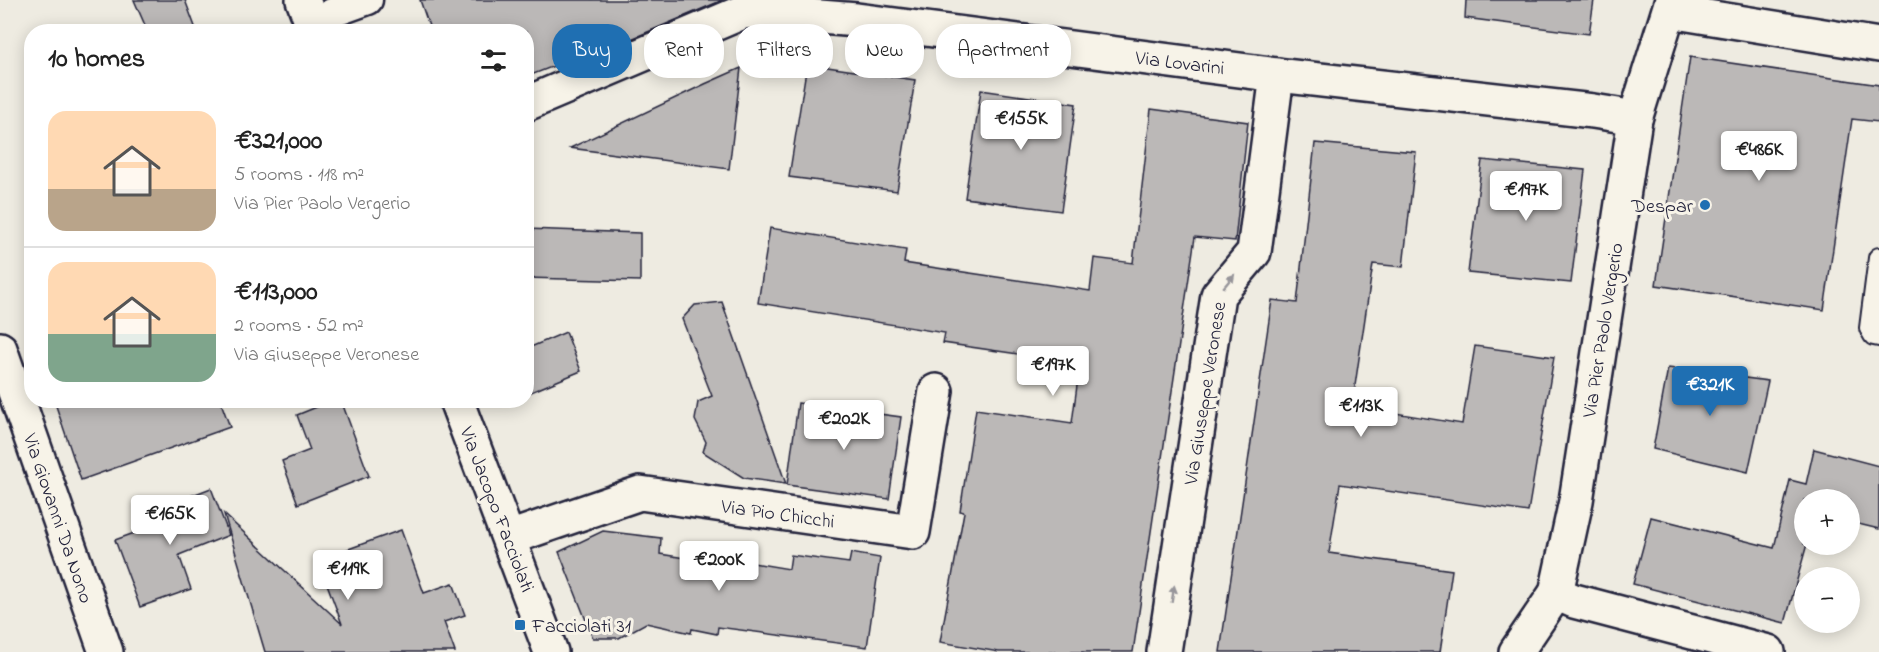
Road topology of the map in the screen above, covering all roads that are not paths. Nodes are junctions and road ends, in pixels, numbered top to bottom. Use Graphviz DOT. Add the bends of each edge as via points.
graph roads {
  1 [pos="303,0"];
  2 [pos="368,0"];
  3 [pos="1671,5"];
  4 [pos="846,8"];
  5 [pos="323,22"];
  6 [pos="1879,45"];
  7 [pos="1277,75"];
  8 [pos="534,101"];
  9 [pos="1635,119"];
  10 [pos="1879,258"];
  11 [pos="1879,336"];
  12 [pos="0,349"];
  13 [pos="936,391"];
  14 [pos="459,408"];
  15 [pos="509,538"];
  16 [pos="1556,593"];
  17 [pos="106,652"];
  18 [pos="552,652"];
  19 [pos="1164,652"];
  20 [pos="1516,652"];
  21 [pos="1768,652"];
  1 -- 5 [label="street"];
  2 -- 5 [label="street"];
  3 -- 6 [label="street"];
  3 -- 9 [label="street, Via Pier Paolo Vergerio"];
  4 -- 7 [label="street, Via Lovarini"];
  4 -- 8 [label="street, Via Lovarini" via="745,11"];
  7 -- 9 [label="street, Via Lovarini"];
  19 -- 7 [label="street, Via Giuseppe Veronese, one-way" via="1218,295 1254,252"];
  9 -- 16 [label="street, Via Pier Paolo Vergerio" via="1576,501"];
  10 -- 11 [label="lane" via="1870,328"];
  12 -- 17 [label="street, Via Giovanni Da Nono"];
  13 -- 15 [label="street, Via Pio Chicchi" via="913,532 640,493"];
  14 -- 15 [label="street, Via Jacopo Facciolati"];
  15 -- 18 [label="street, Via Jacopo Facciolati"];
  16 -- 20 [label="street, Via Pier Paolo Vergerio"];
  16 -- 21 [label="street"];
}
